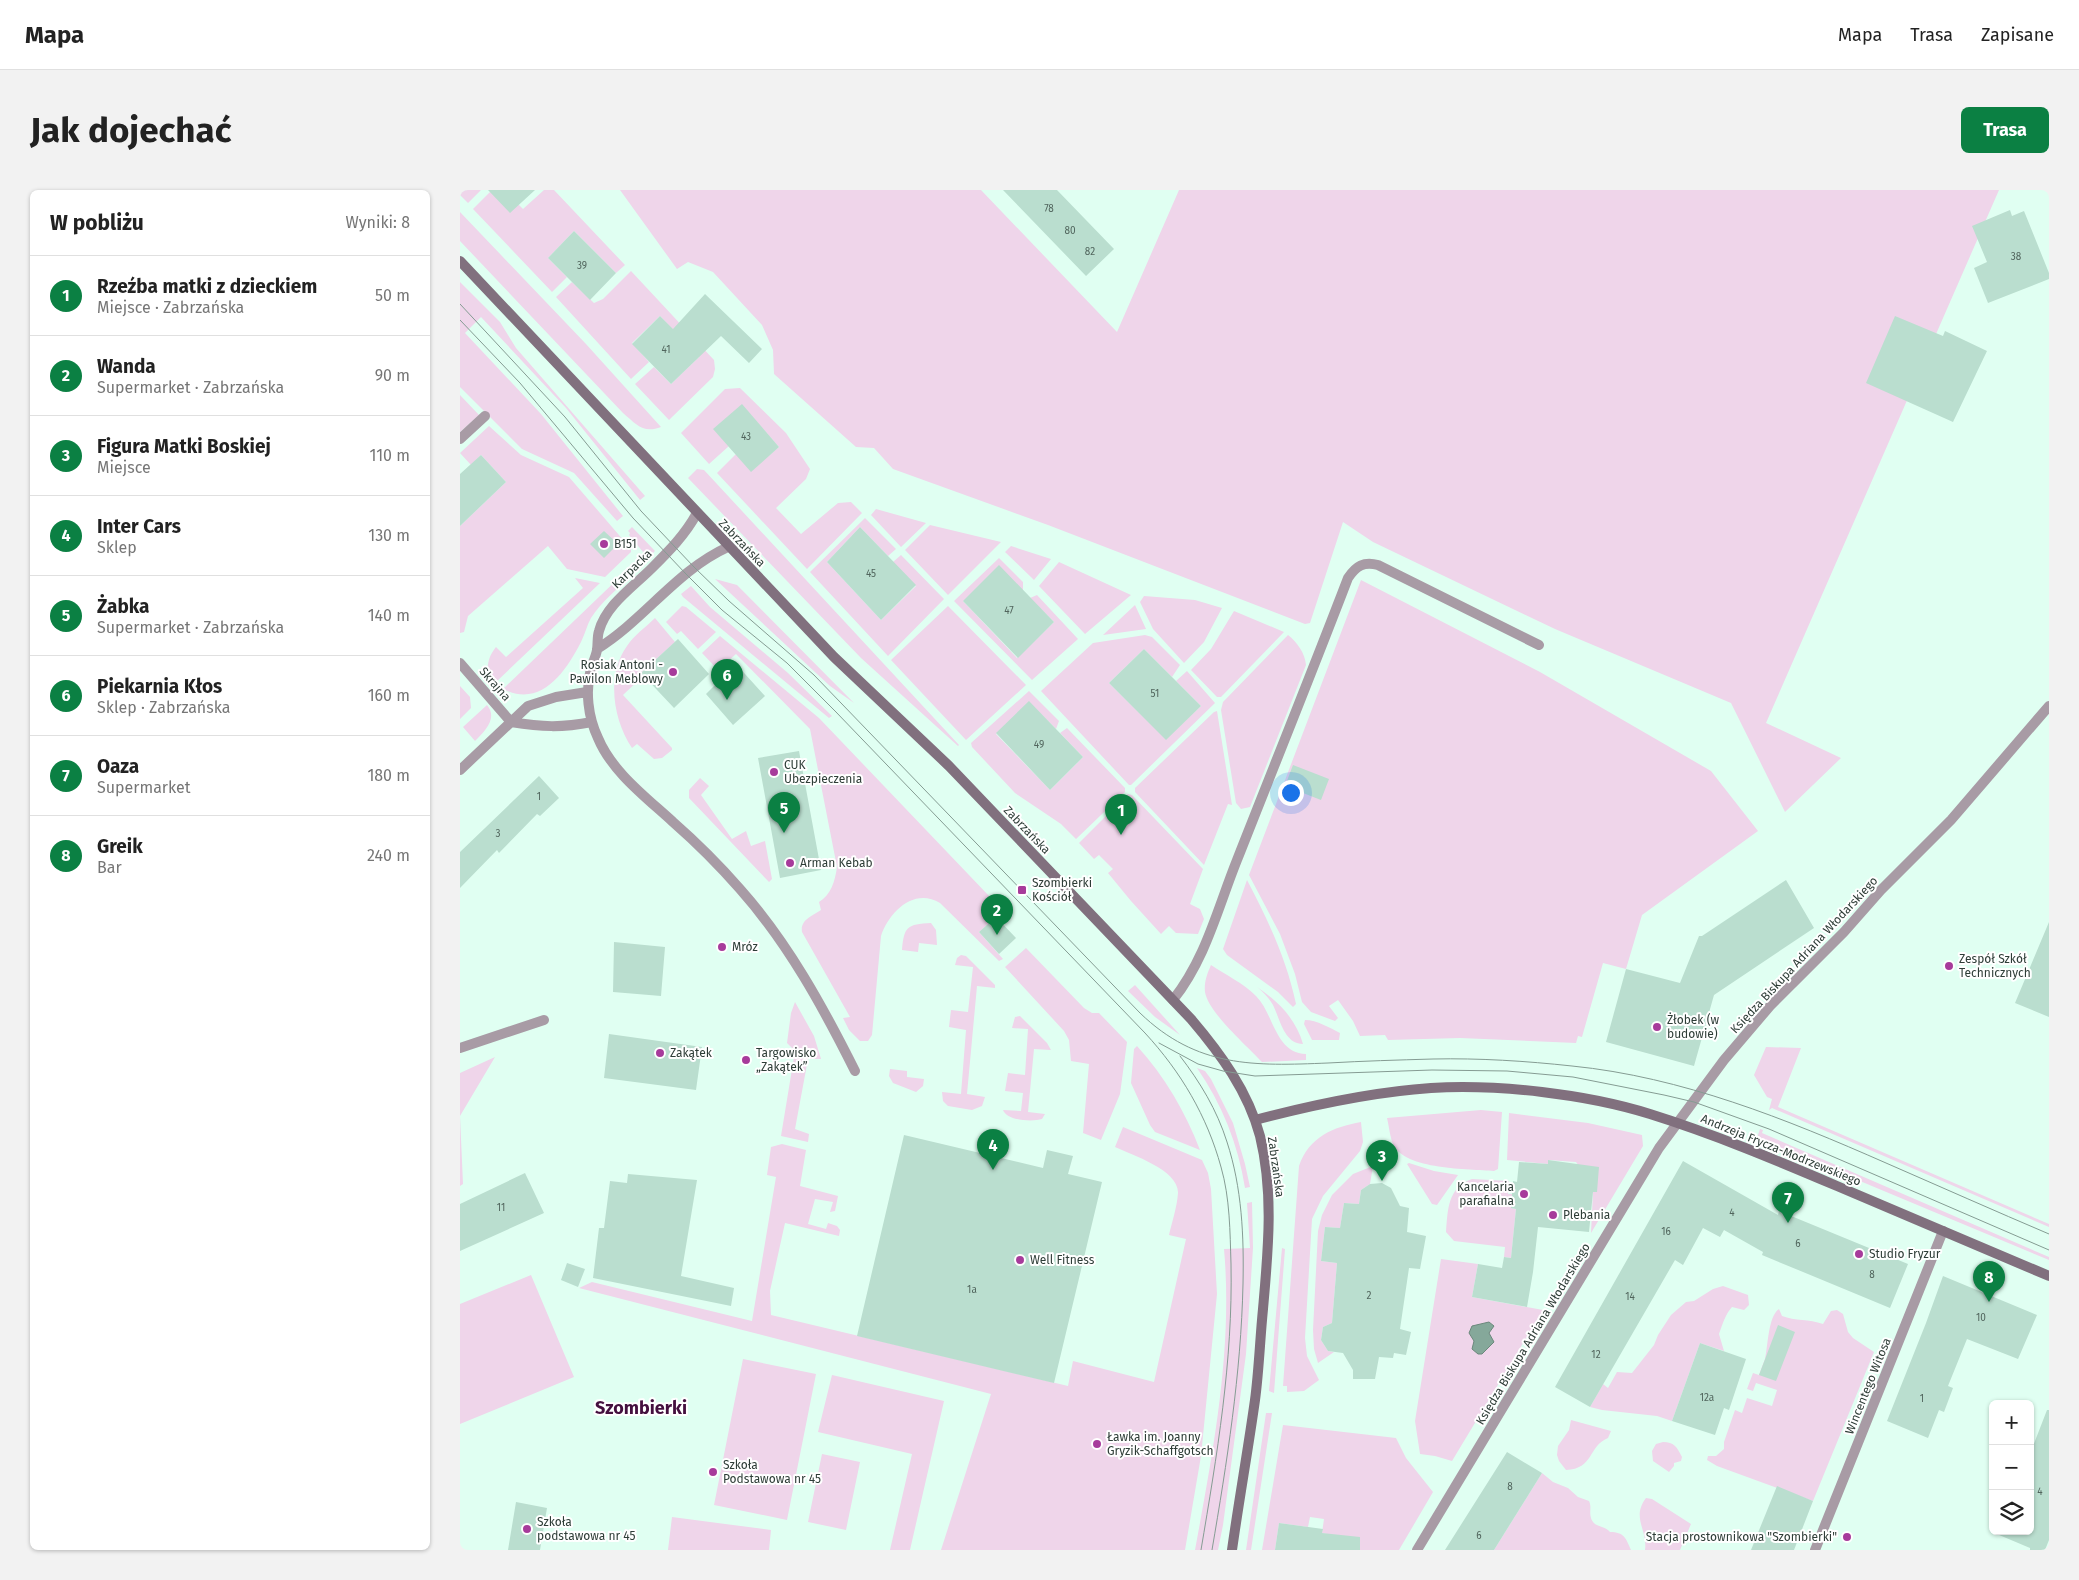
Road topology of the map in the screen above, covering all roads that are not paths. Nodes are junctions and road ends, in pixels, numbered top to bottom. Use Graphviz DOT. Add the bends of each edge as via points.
graph roads {
  1 [pos="460,261"];
  2 [pos="485,416"];
  3 [pos="460,439"];
  4 [pos="697,513"];
  5 [pos="728,547"];
  6 [pos="1539,646"];
  7 [pos="598,649"];
  8 [pos="460,663"];
  9 [pos="588,692"];
  10 [pos="2049,706"];
  11 [pos="511,722"];
  12 [pos="592,722"];
  13 [pos="460,770"];
  14 [pos="1173,1000"];
  15 [pos="544,1020"];
  16 [pos="460,1048"];
  17 [pos="855,1071"];
  18 [pos="1255,1120"];
  19 [pos="1679,1123"];
  20 [pos="1943,1231"];
  21 [pos="2049,1276"];
  22 [pos="1232,1550"];
  23 [pos="1417,1550"];
  24 [pos="1815,1550"];
  1 -- 4 [label="main road, Zabrzańska"];
  2 -- 3 [label="street"];
  4 -- 5 [label="main road, Zabrzańska"];
  4 -- 7 [label="street, Karpacka" via="687,532 605,617 598,633"];
  5 -- 7 [label="street" via="694,567 625,630"];
  5 -- 14 [label="main road, Zabrzańska" via="852,677 949,766"];
  6 -- 14 [label="street" via="1378,565 1365,564 1353,570 1202,953 1188,981"];
  7 -- 9 [label="street, Karpacka"];
  8 -- 11 [label="street, Skrajna"];
  9 -- 11 [label="street" via="528,706"];
  9 -- 12 [label="street, Karpacka"];
  10 -- 19 [label="street, Księdza Biskupa Adriana Włodarskiego" via="1951,820 1770,1006 1724,1060"];
  11 -- 12 [label="street" via="543,727"];
  11 -- 13 [label="street"];
  12 -- 17 [label="street, Karpacka" via="598,740 626,777 692,839 766,918 814,994"];
  14 -- 18 [label="main road, Zabrzańska" via="1224,1060"];
  15 -- 16 [label="street"];
  18 -- 19 [label="main road, Andrzeja Frycza-Modrzewskiego" via="1298,1108 1371,1095 1462,1088 1538,1092 1589,1100"];
  18 -- 22 [label="main road, Zabrzańska" via="1266,1170 1268,1250 1255,1399"];
  19 -- 20 [label="main road, Andrzeja Frycza-Modrzewskiego" via="1736,1143"];
  19 -- 23 [label="street, Księdza Biskupa Adriana Włodarskiego" via="1659,1148"];
  20 -- 21 [label="main road, Andrzeja Frycza-Modrzewskiego"];
  20 -- 24 [label="street, Wincentego Witosa"];
}
